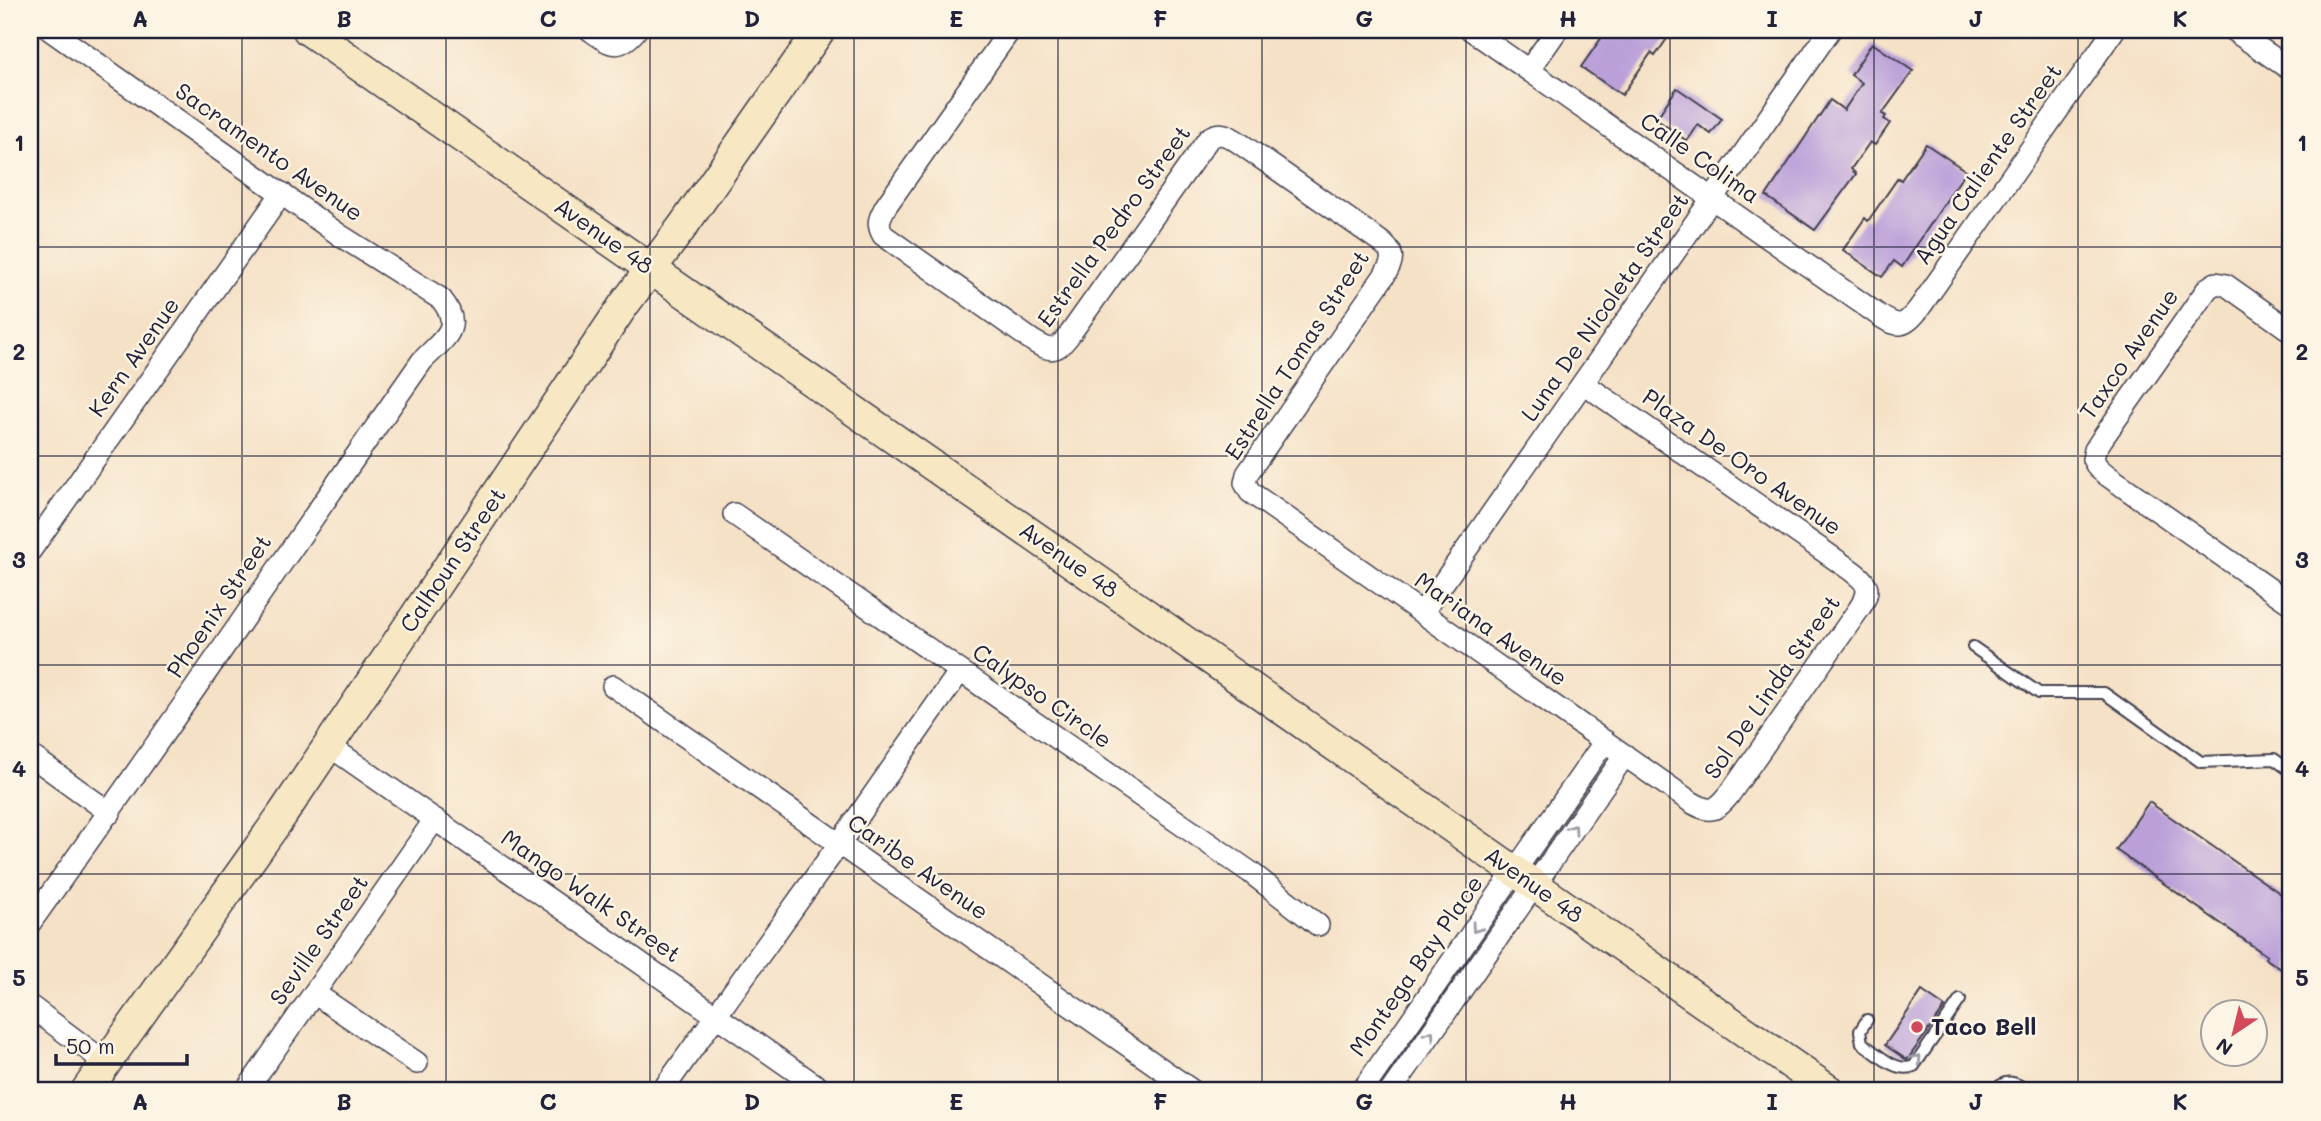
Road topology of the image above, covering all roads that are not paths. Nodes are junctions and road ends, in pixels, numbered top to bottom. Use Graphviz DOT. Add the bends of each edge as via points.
graph roads {
  1 [pos="50,30"];
  2 [pos="308,30"];
  3 [pos="590,30"];
  4 [pos="636,30"];
  5 [pos="820,30"];
  6 [pos="1010,30"];
  7 [pos="1471,30"];
  8 [pos="1557,30"];
  9 [pos="1830,30"];
  10 [pos="2114,30"];
  11 [pos="2233,30"];
  12 [pos="1529,70"];
  13 [pos="2291,70"];
  14 [pos="1217,133"];
  15 [pos="282,193"];
  16 [pos="1712,198"];
  17 [pos="651,269"];
  18 [pos="453,320"];
  19 [pos="1901,325"];
  20 [pos="2291,331"];
  21 [pos="1583,383"];
  22 [pos="1245,483"];
  23 [pos="734,513"];
  24 [pos="30,551"];
  25 [pos="1868,588"];
  26 [pos="2291,604"];
  27 [pos="1422,613"];
  28 [pos="1973,647"];
  29 [pos="960,671"];
  30 [pos="613,686"];
  31 [pos="1605,741"];
  32 [pos="328,745"];
  33 [pos="30,755"];
  34 [pos="1625,755"];
  35 [pos="2291,771"];
  36 [pos="1712,810"];
  37 [pos="110,813"];
  38 [pos="435,819"];
  39 [pos="839,845"];
  40 [pos="1524,878"];
  41 [pos="30,923"];
  42 [pos="1318,925"];
  43 [pos="314,993"];
  44 [pos="1960,1000"];
  45 [pos="30,1006"];
  46 [pos="717,1016"];
  47 [pos="1867,1020"];
  48 [pos="106,1063"];
  49 [pos="417,1063"];
  50 [pos="86,1091"];
  51 [pos="246,1091"];
  52 [pos="662,1091"];
  53 [pos="824,1091"];
  54 [pos="1193,1091"];
  55 [pos="1362,1091"];
  56 [pos="1391,1091"];
  57 [pos="1830,1091"];
  58 [pos="1995,1091"];
  59 [pos="2029,1091"];
  1 -- 15 [label="street, Sacramento Avenue"];
  2 -- 17 [label="main road, Avenue 48"];
  3 -- 4 [label="street" via="619,45"];
  5 -- 17 [label="main road, Calhoun Street"];
  6 -- 14 [label="street, Estrella Pedro Street" via="886,206 878,226 893,243 1044,348 1062,345 1200,148"];
  7 -- 12 [label="street, Calle Colima"];
  8 -- 12 [label="street"];
  9 -- 16 [label="street, Luna De Nicoleta Street"];
  10 -- 19 [label="street, Agua Caliente Street" via="1918,310"];
  11 -- 13 [label="street"];
  12 -- 16 [label="street, Calle Colima"];
  14 -- 22 [label="street, Estrella Tomas Street" via="1238,142 1377,239 1392,256 1384,276 1254,462"];
  15 -- 18 [label="street, Sacramento Avenue" via="441,299"];
  15 -- 24 [label="street, Kern Avenue"];
  16 -- 19 [label="street, Calle Colima" via="1880,316"];
  16 -- 21 [label="street, Luna De Nicoleta Street"];
  17 -- 32 [label="main road, Calhoun Street"];
  17 -- 40 [label="main road, Avenue 48"];
  18 -- 37 [label="street, Phoenix Street" via="450,332 422,361"];
  20 -- 26 [label="street, Taxco Avenue" via="2226,285 2208,288 2102,439 2093,459 2108,476"];
  21 -- 25 [label="street, Plaza De Oro Avenue" via="1852,571"];
  21 -- 27 [label="street, Luna De Nicoleta Street"];
  22 -- 27 [label="street, Mariana Avenue" via="1260,500"];
  23 -- 29 [label="street, Calypso Circle"];
  25 -- 36 [label="street, Sol De Linda Street" via="1859,609 1729,795"];
  27 -- 31 [label="street, Mariana Avenue"];
  28 -- 35 [label="lane" via="2039,693 2104,693 2202,762 2274,759"];
  29 -- 39 [label="street"];
  29 -- 42 [label="street, Calypso Circle" via="1250,872"];
  30 -- 39 [label="street, Caribe Avenue"];
  31 -- 34 [label="street, Mariana Avenue"];
  31 -- 40 [label="street"];
  32 -- 38 [label="street, Mango Walk Street"];
  32 -- 48 [label="main road, Calhoun Street"];
  33 -- 37 [label="street"];
  34 -- 36 [label="street, Mariana Avenue" via="1702,808"];
  40 -- 34 [label="street, one-way"];
  37 -- 41 [label="street, Phoenix Street"];
  38 -- 43 [label="street, Seville Street"];
  38 -- 46 [label="street, Mango Walk Street"];
  39 -- 46 [label="street"];
  39 -- 54 [label="street, Caribe Avenue"];
  40 -- 55 [label="street, Montega Bay Place, one-way" via="1490,908"];
  56 -- 40 [label="street, one-way" via="1509,923"];
  40 -- 57 [label="main road, Avenue 48"];
  43 -- 49 [label="street"];
  43 -- 51 [label="street, Seville Street"];
  47 -- 44 [label="lane, one-way" via="1860,1031 1862,1043 1900,1069 1909,1068"];
  45 -- 48 [label="street"];
  46 -- 52 [label="street"];
  46 -- 53 [label="street, Mango Walk Street"];
  48 -- 50 [label="main road, Calhoun Street"];
  58 -- 59 [label="lane" via="2003,1083 2014,1082"];
}
